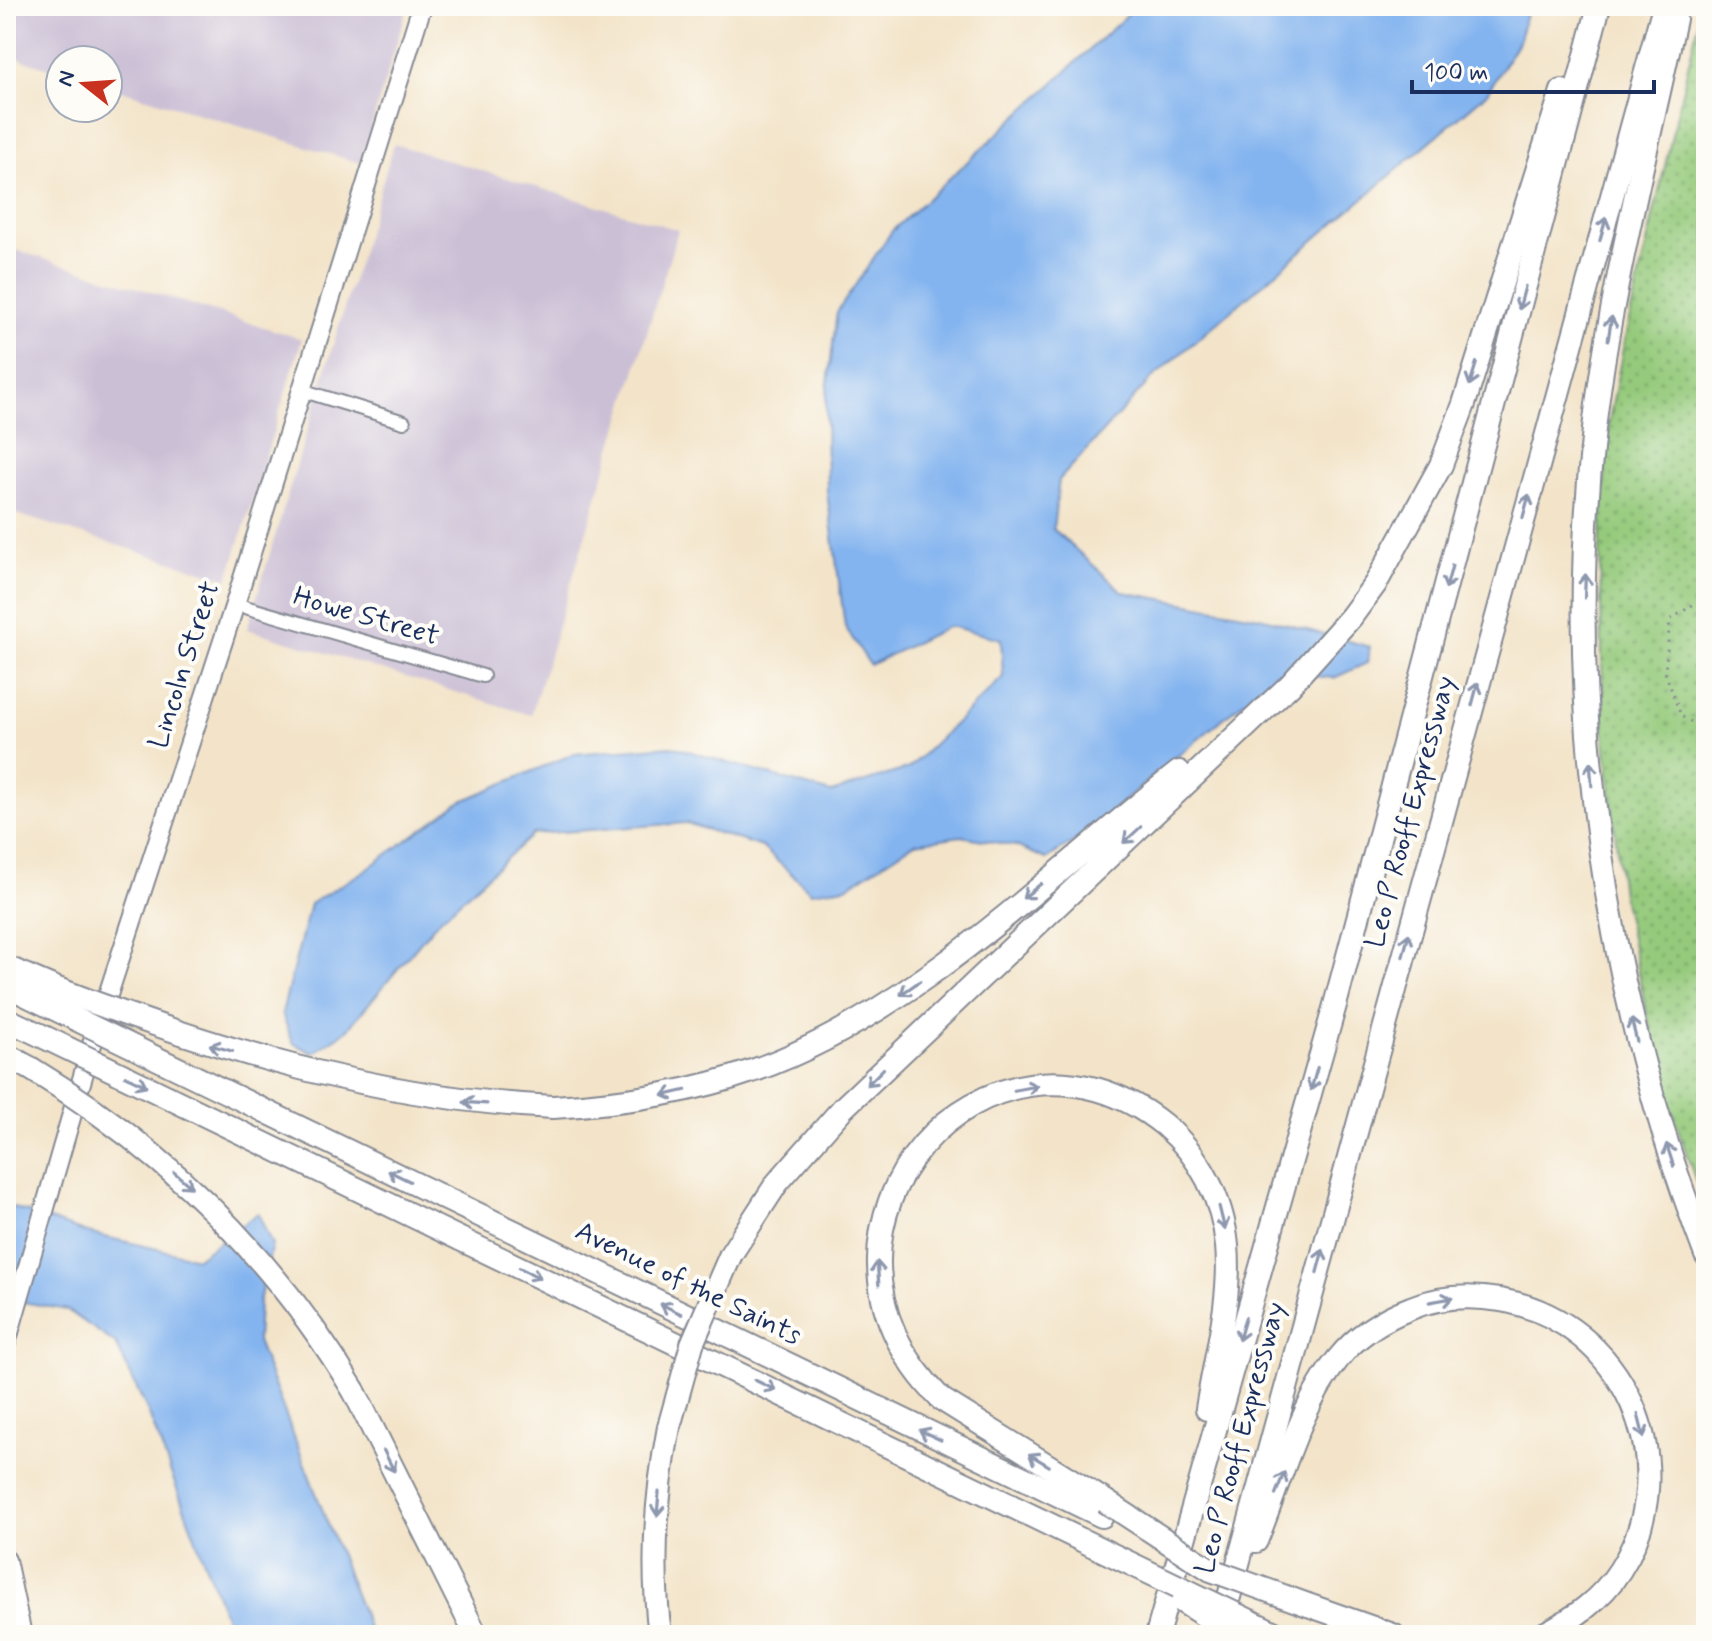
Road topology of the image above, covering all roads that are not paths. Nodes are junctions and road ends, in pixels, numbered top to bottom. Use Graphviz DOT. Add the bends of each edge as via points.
graph roads {
  1 [pos="422,6"];
  2 [pos="1589,6"];
  3 [pos="1599,6"];
  4 [pos="1664,6"];
  5 [pos="1677,6"];
  6 [pos="301,390"];
  7 [pos="404,422"];
  8 [pos="235,604"];
  9 [pos="483,676"];
  10 [pos="1290,685"];
  11 [pos="6,967"];
  12 [pos="6,985"];
  13 [pos="52,997"];
  14 [pos="6,1019"];
  15 [pos="6,1055"];
  16 [pos="1706,1255"];
  17 [pos="8,1334"];
  18 [pos="1103,1508"];
  19 [pos="1191,1510"];
  20 [pos="1094,1546"];
  21 [pos="6,1560"];
  22 [pos="1306,1611"];
  23 [pos="22,1635"];
  24 [pos="476,1635"];
  25 [pos="660,1635"];
  26 [pos="1157,1635"];
  27 [pos="1223,1635"];
  28 [pos="1279,1635"];
  29 [pos="1344,1635"];
  30 [pos="1393,1635"];
  31 [pos="1542,1635"];
  1 -- 6 [label="main road, Lincoln Street"];
  2 -- 10 [label="highway, one-way" via="1441,465 1376,583"];
  3 -- 19 [label="highway, Leo P Rooff Expressway, one-way" via="1335,1005"];
  27 -- 4 [label="highway, Leo P Rooff Expressway, one-way"];
  16 -- 5 [label="highway, one-way" via="1654,1105 1611,931 1592,794 1584,664 1586,540 1599,393"];
  6 -- 7 [label="street"];
  6 -- 8 [label="main road, Lincoln Street"];
  8 -- 9 [label="street, Howe Street"];
  8 -- 17 [label="main road, Lincoln Street" via="102,1012"];
  10 -- 13 [label="highway, one-way, bridge" via="935,971 847,1028 755,1070 669,1094 553,1107 457,1102 315,1074"];
  10 -- 25 [label="highway, one-way, bridge" via="890,1061 769,1193 731,1254 692,1344 669,1427 656,1524"];
  11 -- 13 [label="highway"];
  12 -- 13 [label="highway, Avenue of the Saints"];
  18 -- 13 [label="highway, Avenue of the Saints, one-way, bridge" via="469,1210"];
  14 -- 20 [label="highway, Avenue of the Saints, one-way, bridge"];
  15 -- 24 [label="highway, one-way, bridge" via="105,1116 195,1191 276,1276 354,1391"];
  18 -- 19 [label="highway, one-way" via="941,1399 896,1341 878,1283 882,1220 895,1183 918,1149 963,1110 1036,1085 1099,1090 1155,1118 1187,1147 1217,1200 1228,1273"];
  18 -- 22 [label="highway, bridge" via="1211,1570"];
  19 -- 26 [label="highway, Leo P Rooff Expressway"];
  20 -- 27 [label="highway, bridge"];
  20 -- 28 [label="highway, Avenue of the Saints, bridge"];
  21 -- 23 [label="main road"];
  22 -- 29 [label="highway"];
  22 -- 30 [label="highway"];
  27 -- 31 [label="highway, one-way" via="1322,1381 1357,1338 1398,1313 1470,1296 1519,1303 1584,1336 1629,1394 1646,1444 1646,1505 1625,1561 1600,1596"];
}
